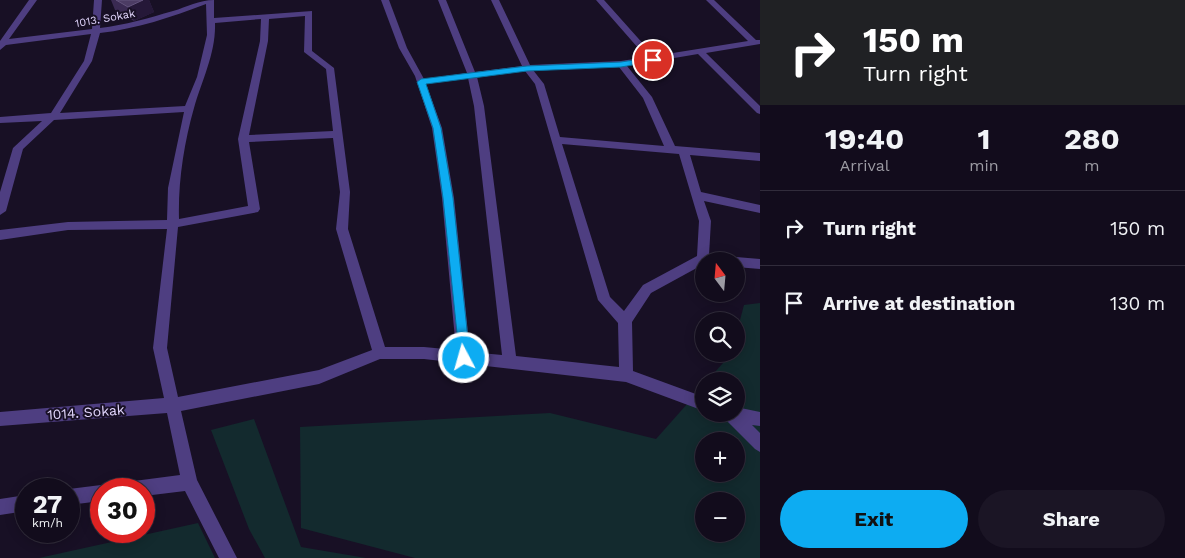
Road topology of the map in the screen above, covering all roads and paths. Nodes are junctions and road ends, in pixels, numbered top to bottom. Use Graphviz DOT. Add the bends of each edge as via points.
graph roads {
  1 [pos="33,0"];
  2 [pos="98,0"];
  3 [pos="210,0"];
  4 [pos="385,0"];
  5 [pos="442,0"];
  6 [pos="495,0"];
  7 [pos="600,0"];
  8 [pos="710,0"];
  9 [pos="265,16"];
  10 [pos="211,21"];
  11 [pos="96,32"];
  12 [pos="757,42"];
  13 [pos="1,44"];
  14 [pos="700,52"];
  15 [pos="653,60"];
  16 [pos="621,64"];
  17 [pos="527,68"];
  18 [pos="472,75"];
  19 [pos="421,82"];
  20 [pos="189,108"];
  21 [pos="760,111"];
  22 [pos="54,115"];
  23 [pos="0,120"];
  24 [pos="338,134"];
  25 [pos="243,139"];
  26 [pos="556,140"];
  27 [pos="677,149"];
  28 [pos="760,156"];
  29 [pos="697,195"];
  30 [pos="760,209"];
  31 [pos="0,211"];
  32 [pos="173,224"];
  33 [pos="0,235"];
  34 [pos="703,252"];
  35 [pos="695,263"];
  36 [pos="745,263"];
  37 [pos="760,264"];
  38 [pos="625,321"];
  39 [pos="380,354"];
  40 [pos="464,358"];
  41 [pos="510,363"];
  42 [pos="626,376"];
  43 [pos="695,401"];
  44 [pos="173,405"];
  45 [pos="745,416"];
  46 [pos="760,418"];
  47 [pos="0,419"];
  48 [pos="739,422"];
  49 [pos="760,444"];
  50 [pos="188,482"];
  51 [pos="155,486"];
  52 [pos="15,505"];
  53 [pos="0,507"];
  54 [pos="228,558"];
  1 -- 13 [label="street"];
  2 -- 11 [label="street"];
  3 -- 10 [label="street"];
  3 -- 11 [label="street, 1013. Sokak" via="122,28"];
  4 -- 19 [label="street" via="403,48"];
  5 -- 18 [label="street"];
  6 -- 17 [label="street"];
  7 -- 15 [label="street"];
  8 -- 12 [label="street"];
  9 -- 10 [label="street"];
  9 -- 24 [label="street" via="309,13 308,52 330,68"];
  9 -- 25 [label="street" via="264,41"];
  10 -- 20 [label="street" via="203,69"];
  11 -- 13 [label="street, 1013. Sokak"];
  11 -- 22 [label="street" via="88,61"];
  12 -- 14 [label="street"];
  14 -- 15 [label="street"];
  14 -- 21 [label="street"];
  15 -- 16 [label="street"];
  16 -- 17 [label="street"];
  16 -- 27 [label="street" via="647,97"];
  17 -- 18 [label="street"];
  17 -- 26 [label="street" via="539,84"];
  18 -- 19 [label="street"];
  18 -- 41 [label="street" via="480,116"];
  19 -- 40 [label="street" via="437,128 448,198"];
  20 -- 22 [label="street"];
  20 -- 32 [label="street" via="173,188"];
  22 -- 23 [label="street"];
  22 -- 31 [label="street" via="18,148"];
  24 -- 25 [label="street"];
  24 -- 39 [label="street" via="345,192 342,229"];
  25 -- 32 [label="street" via="254,210"];
  26 -- 27 [label="street"];
  26 -- 38 [label="street" via="604,300"];
  27 -- 28 [label="street"];
  27 -- 29 [label="street"];
  29 -- 30 [label="street"];
  29 -- 34 [label="street" via="705,221"];
  32 -- 33 [label="street" via="68,226"];
  32 -- 44 [label="street" via="160,348"];
  35 -- 38 [label="street" via="647,289"];
  36 -- 37 [label="street"];
  38 -- 42 [label="street"];
  39 -- 40 [label="street, 1014. Sokak" via="424,353"];
  39 -- 44 [label="street, 1014. Sokak" via="319,377"];
  40 -- 41 [label="street, 1014. Sokak"];
  41 -- 42 [label="street, 1014. Sokak"];
  42 -- 43 [label="street, 1014. Sokak"];
  44 -- 47 [label="street, 1014. Sokak"];
  44 -- 50 [label="street"];
  45 -- 46 [label="street"];
  48 -- 49 [label="street"];
  50 -- 51 [label="street"];
  50 -- 54 [label="street"];
  52 -- 53 [label="street"];
}
